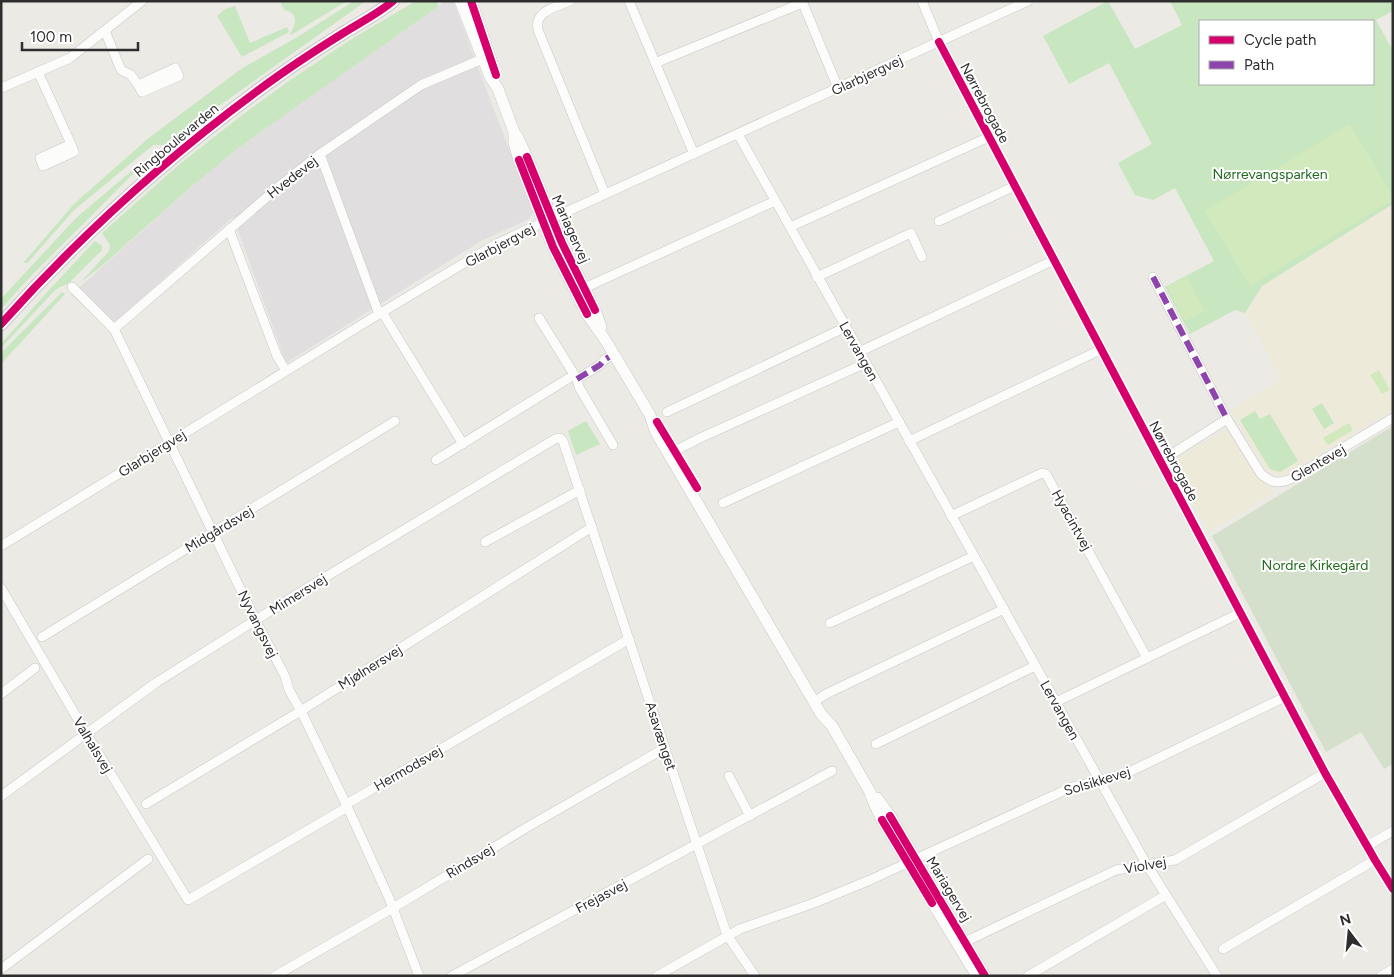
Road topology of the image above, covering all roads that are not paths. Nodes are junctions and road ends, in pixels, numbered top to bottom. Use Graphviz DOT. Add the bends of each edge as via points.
graph roads {
  1 [pos="142,1"];
  2 [pos="460,1"];
  3 [pos="471,1"];
  4 [pos="570,1"];
  5 [pos="629,1"];
  6 [pos="922,1"];
  7 [pos="1028,1"];
  8 [pos="393,2"];
  9 [pos="802,2"];
  10 [pos="105,31"];
  11 [pos="939,42"];
  12 [pos="486,57"];
  13 [pos="655,63"];
  14 [pos="38,72"];
  15 [pos="138,85"];
  16 [pos="1,88"];
  17 [pos="838,88"];
  18 [pos="738,134"];
  19 [pos="989,137"];
  20 [pos="71,144"];
  21 [pos="320,154"];
  22 [pos="694,154"];
  23 [pos="1015,186"];
  24 [pos="605,194"];
  25 [pos="775,201"];
  26 [pos="547,220"];
  27 [pos="939,221"];
  28 [pos="790,227"];
  29 [pos="229,229"];
  30 [pos="922,257"];
  31 [pos="1054,260"];
  32 [pos="817,276"];
  33 [pos="1153,277"];
  34 [pos="72,287"];
  35 [pos="580,291"];
  36 [pos="380,313"];
  37 [pos="539,318"];
  38 [pos="1,324"];
  39 [pos="846,327"];
  40 [pos="114,329"];
  41 [pos="1102,350"];
  42 [pos="860,352"];
  43 [pos="608,357"];
  44 [pos="866,363"];
  45 [pos="286,371"];
  46 [pos="576,377"];
  47 [pos="667,412"];
  48 [pos="1393,418"];
  49 [pos="1228,419"];
  50 [pos="395,421"];
  51 [pos="899,422"];
  52 [pos="555,439"];
  53 [pos="909,441"];
  54 [pos="170,442"];
  55 [pos="463,444"];
  56 [pos="613,445"];
  57 [pos="672,452"];
  58 [pos="436,460"];
  59 [pos="1161,461"];
  60 [pos="580,490"];
  61 [pos="723,503"];
  62 [pos="951,516"];
  63 [pos="592,527"];
  64 [pos="213,532"];
  65 [pos="485,542"];
  66 [pos="1,546"];
  67 [pos="974,556"];
  68 [pos="1,588"];
  69 [pos="1004,610"];
  70 [pos="1240,613"];
  71 [pos="256,621"];
  72 [pos="830,624"];
  73 [pos="42,637"];
  74 [pos="629,639"];
  75 [pos="1147,658"];
  76 [pos="1035,666"];
  77 [pos="35,668"];
  78 [pos="1,694"];
  79 [pos="1285,697"];
  80 [pos="817,700"];
  81 [pos="1056,702"];
  82 [pos="301,711"];
  83 [pos="86,733"];
  84 [pos="876,744"];
  85 [pos="665,748"];
  86 [pos="832,771"];
  87 [pos="1325,773"];
  88 [pos="729,776"];
  89 [pos="1099,780"];
  90 [pos="1,796"];
  91 [pos="146,804"];
  92 [pos="346,804"];
  93 [pos="750,816"];
  94 [pos="1393,831"];
  95 [pos="697,845"];
  96 [pos="1367,846"];
  97 [pos="148,860"];
  98 [pos="1375,860"];
  99 [pos="912,861"];
  100 [pos="1147,865"];
  101 [pos="1393,888"];
  102 [pos="1166,895"];
  103 [pos="188,900"];
  104 [pos="393,908"];
  105 [pos="727,935"];
  106 [pos="962,945"];
  107 [pos="1223,949"];
  108 [pos="1,969"];
  109 [pos="1393,969"];
  110 [pos="276,976"];
  111 [pos="420,976"];
  112 [pos="452,976"];
  113 [pos="658,976"];
  114 [pos="755,976"];
  115 [pos="977,976"];
  116 [pos="985,976"];
  117 [pos="1028,976"];
  118 [pos="1217,976"];
  119 [pos="1381,976"];
  1 -- 10 [label="street"];
  2 -- 12 [label="street, Mariagervej"];
  3 -- 12 [label="street, Mariagervej"];
  4 -- 24 [label="street" via="543,12 537,25"];
  5 -- 13 [label="street"];
  6 -- 11 [label="street, Nørrebrogade"];
  7 -- 11 [label="street, Glarbjergvej"];
  8 -- 38 [label="main road, Ringboulevarden" via="261,88 178,153 109,213"];
  9 -- 13 [label="street"];
  9 -- 17 [label="street"];
  10 -- 14 [label="street" via="70,58"];
  10 -- 15 [label="street" via="121,70 131,75"];
  11 -- 17 [label="street, Glarbjergvej"];
  11 -- 19 [label="street, Nørrebrogade"];
  12 -- 21 [label="street, Hvedevej" via="421,85"];
  12 -- 26 [label="street, Mariagervej" via="490,77 528,157"];
  13 -- 22 [label="street"];
  14 -- 16 [label="street"];
  14 -- 20 [label="street"];
  17 -- 18 [label="street, Glarbjergvej"];
  18 -- 22 [label="street, Glarbjergvej"];
  18 -- 25 [label="street, Lervangen"];
  19 -- 23 [label="street, Nørrebrogade"];
  19 -- 28 [label="street"];
  21 -- 29 [label="street, Hvedevej"];
  21 -- 36 [label="street"];
  22 -- 24 [label="street, Glarbjergvej"];
  23 -- 27 [label="street"];
  23 -- 31 [label="street, Nørrebrogade"];
  24 -- 26 [label="street, Glarbjergvej"];
  25 -- 28 [label="street, Lervangen"];
  25 -- 35 [label="street"];
  26 -- 35 [label="street, Mariagervej"];
  26 -- 36 [label="street, Glarbjergvej" via="496,244"];
  28 -- 32 [label="street, Lervangen"];
  29 -- 40 [label="street, Hvedevej"];
  29 -- 45 [label="street" via="277,356"];
  30 -- 32 [label="street" via="911,233"];
  31 -- 41 [label="street, Nørrebrogade"];
  31 -- 42 [label="street"];
  32 -- 39 [label="street, Lervangen"];
  33 -- 49 [label="street"];
  34 -- 40 [label="street, Nyvangsvej"];
  35 -- 57 [label="street, Mariagervej" via="591,320 657,422"];
  36 -- 45 [label="street, Glarbjergvej"];
  36 -- 55 [label="street"];
  37 -- 46 [label="street"];
  39 -- 42 [label="street, Lervangen"];
  39 -- 47 [label="street"];
  40 -- 54 [label="street, Nyvangsvej"];
  41 -- 53 [label="street"];
  41 -- 59 [label="street, Nørrebrogade"];
  42 -- 44 [label="street, Lervangen"];
  43 -- 46 [label="street" via="600,365"];
  44 -- 51 [label="street, Lervangen"];
  44 -- 57 [label="street"];
  45 -- 54 [label="street, Glarbjergvej"];
  46 -- 55 [label="street"];
  46 -- 56 [label="street"];
  48 -- 49 [label="street, Glentevej" via="1281,483 1261,474"];
  49 -- 59 [label="street"];
  50 -- 64 [label="street, Midgårdsvej"];
  51 -- 53 [label="street, Lervangen"];
  51 -- 61 [label="street"];
  52 -- 60 [label="street, Asavænget" via="560,438 563,442"];
  52 -- 71 [label="street, Mimersvej"];
  53 -- 62 [label="street, Lervangen"];
  54 -- 64 [label="street, Nyvangsvej"];
  54 -- 66 [label="street, Glarbjergvej"];
  55 -- 58 [label="street"];
  57 -- 80 [label="street, Mariagervej"];
  59 -- 70 [label="street, Nørrebrogade"];
  60 -- 63 [label="street, Asavænget"];
  60 -- 65 [label="street"];
  62 -- 67 [label="street, Lervangen"];
  62 -- 75 [label="street, Hyacintvej" via="1042,473 1046,474"];
  63 -- 74 [label="street, Asavænget"];
  63 -- 82 [label="street, Mjølnersvej"];
  64 -- 71 [label="street, Nyvangsvej"];
  64 -- 73 [label="street, Midgårdsvej"];
  67 -- 69 [label="street, Lervangen"];
  67 -- 72 [label="street"];
  68 -- 83 [label="street, Valhalsvej"];
  69 -- 76 [label="street, Lervangen"];
  69 -- 80 [label="street"];
  70 -- 75 [label="street"];
  70 -- 79 [label="street, Nørrebrogade"];
  71 -- 82 [label="street, Nyvangsvej"];
  71 -- 83 [label="street, Mimersvej" via="156,682"];
  74 -- 85 [label="street, Asavænget"];
  74 -- 92 [label="street, Hermodsvej"];
  75 -- 81 [label="street"];
  76 -- 81 [label="street, Lervangen"];
  76 -- 84 [label="street"];
  77 -- 78 [label="street"];
  79 -- 87 [label="street, Nørrebrogade"];
  79 -- 89 [label="street, Solsikkevej" via="1125,774"];
  80 -- 99 [label="street, Mariagervej" via="827,711 882,820"];
  81 -- 89 [label="street, Lervangen"];
  82 -- 91 [label="street, Mjølnersvej"];
  82 -- 92 [label="street, Nyvangsvej"];
  83 -- 90 [label="street, Mimersvej"];
  83 -- 103 [label="street, Valhalsvej"];
  85 -- 95 [label="street, Asavænget"];
  85 -- 104 [label="street, Rindsvej"];
  86 -- 93 [label="street, Frejasvej"];
  87 -- 96 [label="street, Nørrebrogade"];
  87 -- 100 [label="street, Violvej" via="1174,860"];
  88 -- 93 [label="street"];
  89 -- 99 [label="street, Solsikkevej" via="1072,787"];
  89 -- 100 [label="street, Lervangen"];
  92 -- 103 [label="street, Hermodsvej" via="344,809"];
  92 -- 104 [label="street, Nyvangsvej"];
  93 -- 95 [label="street, Frejasvej"];
  94 -- 96 [label="street"];
  95 -- 105 [label="street, Asavænget"];
  95 -- 112 [label="street, Frejasvej"];
  96 -- 98 [label="street, Nørrebrogade"];
  97 -- 108 [label="street"];
  98 -- 101 [label="street, Nørrebrogade"];
  98 -- 107 [label="street"];
  99 -- 105 [label="street, Solsikkevej" via="814,903"];
  99 -- 106 [label="street, Mariagervej"];
  100 -- 102 [label="street, Lervangen"];
  100 -- 106 [label="street, Violvej" via="1116,870"];
  102 -- 117 [label="street"];
  102 -- 118 [label="street, Lervangen"];
  104 -- 110 [label="street, Rindsvej"];
  104 -- 111 [label="street, Nyvangsvej"];
  105 -- 113 [label="street, Solsikkevej"];
  105 -- 114 [label="street, Asavænget"];
  106 -- 115 [label="street, Mariagervej"];
  106 -- 116 [label="street, Mariagervej"];
  109 -- 119 [label="street"];
}
